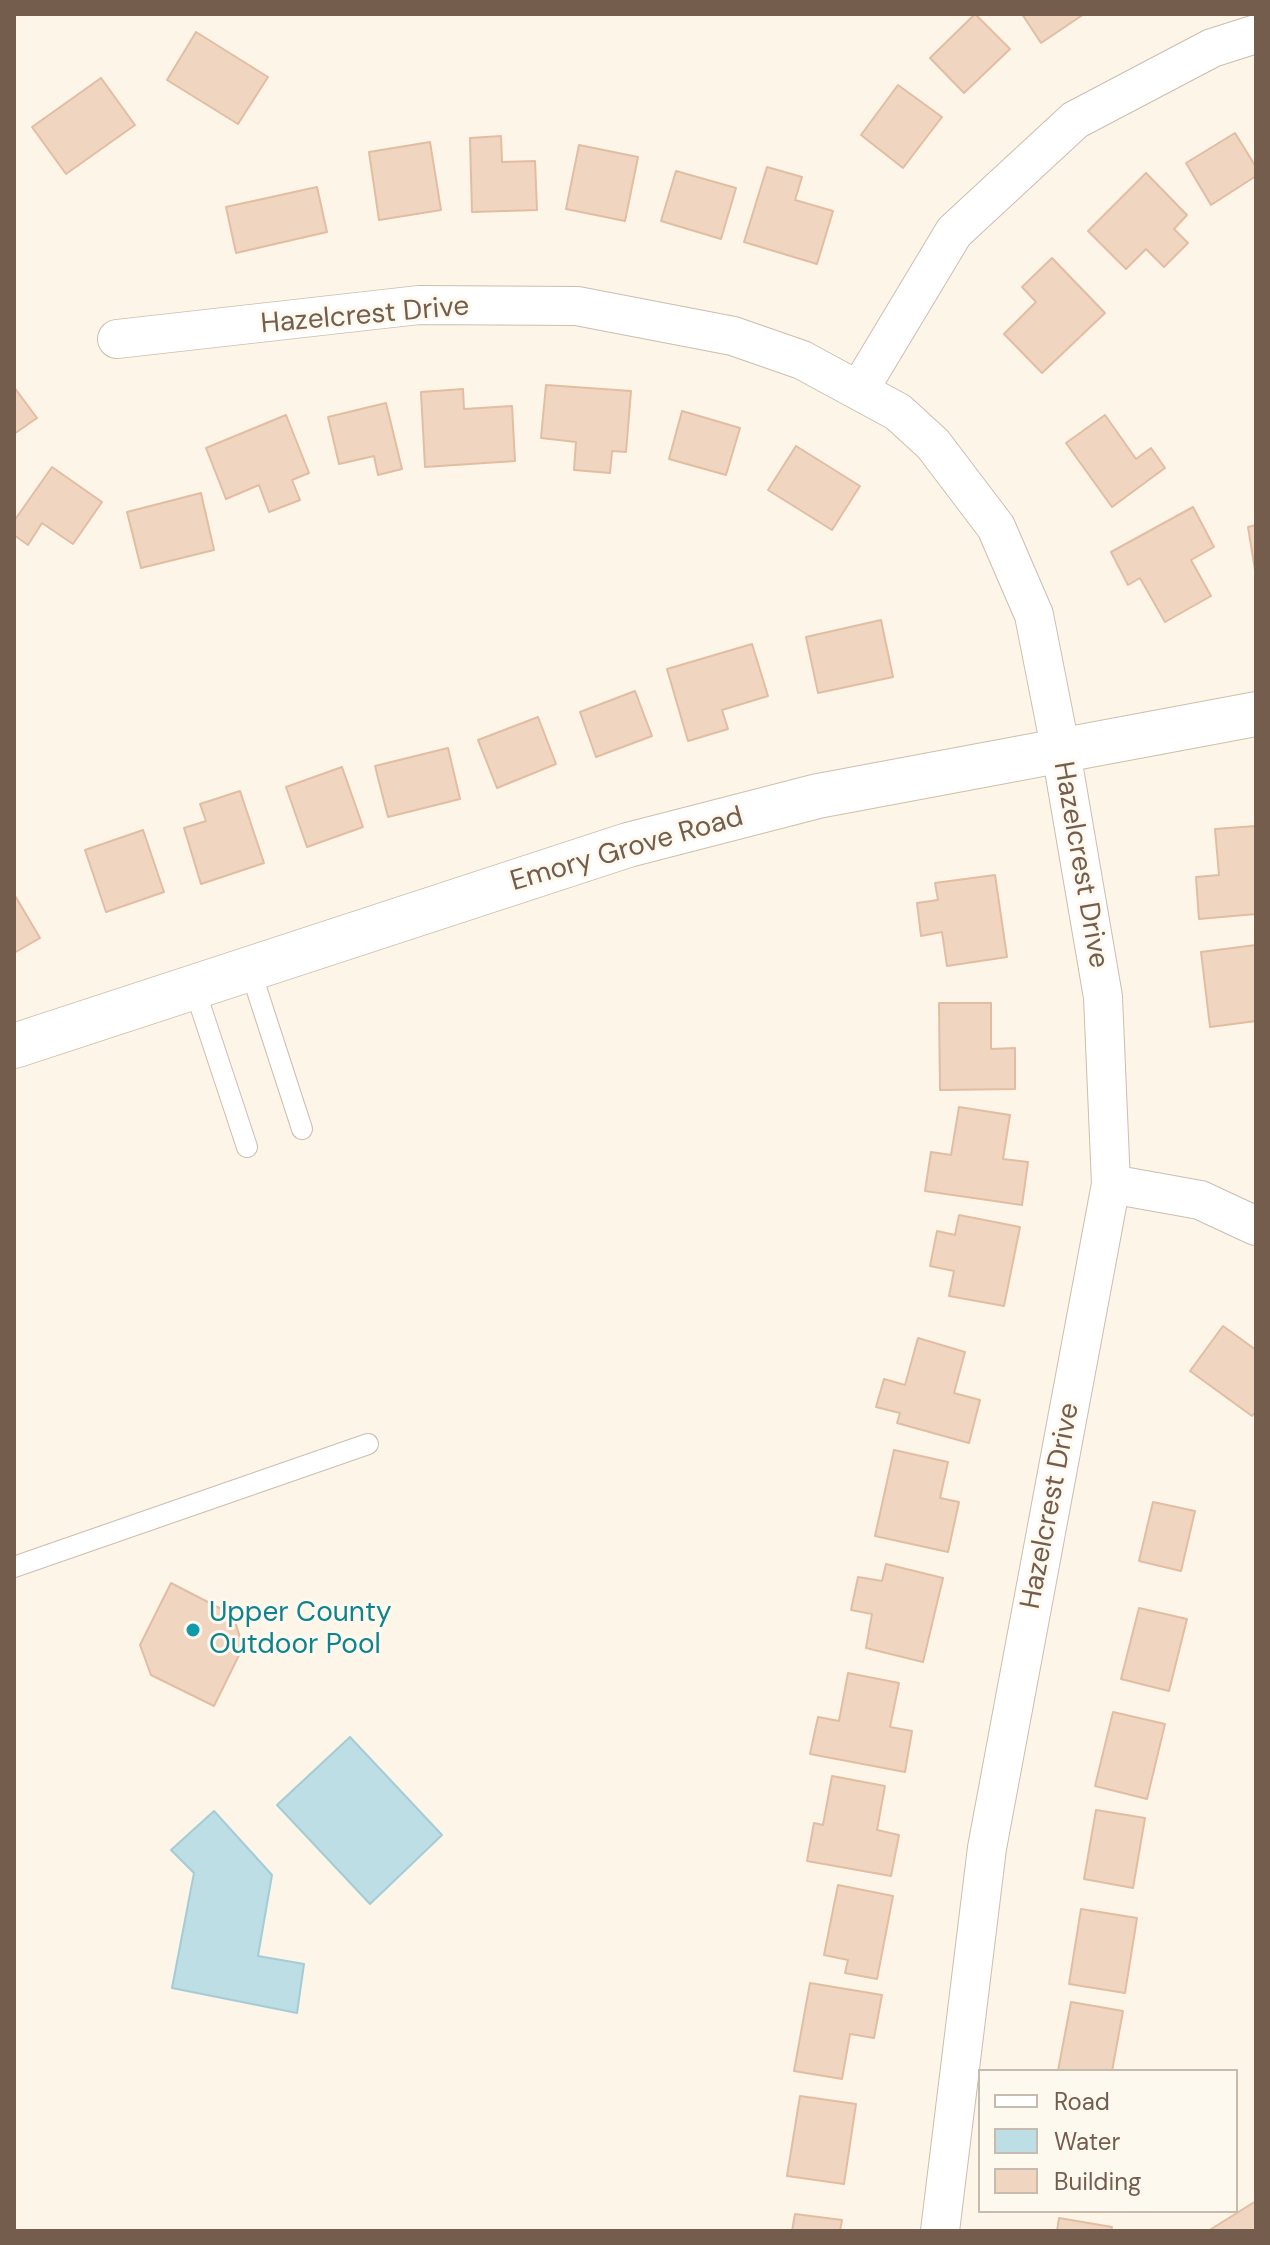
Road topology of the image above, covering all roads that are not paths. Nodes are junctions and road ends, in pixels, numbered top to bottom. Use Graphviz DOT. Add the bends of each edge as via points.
graph roads {
  1 [pos="1256,34"];
  2 [pos="117,339"];
  3 [pos="859,390"];
  4 [pos="1256,714"];
  5 [pos="1061,752"];
  6 [pos="250,969"];
  7 [pos="194,987"];
  8 [pos="14,1046"];
  9 [pos="302,1129"];
  10 [pos="247,1147"];
  11 [pos="1111,1184"];
  12 [pos="1256,1226"];
  13 [pos="368,1444"];
  14 [pos="14,1567"];
  15 [pos="940,2231"];
  1 -- 3 [label="street" via="1212,48 1075,120 954,232"];
  2 -- 3 [label="street, Hazelcrest Drive" via="419,305 577,306 733,336 802,360"];
  3 -- 5 [label="street, Hazelcrest Drive" via="898,412 933,444 996,527 1034,615"];
  4 -- 5 [label="street, Emory Grove Road"];
  5 -- 6 [label="street, Emory Grove Road" via="818,796 628,845"];
  5 -- 11 [label="street, Hazelcrest Drive" via="1103,997"];
  6 -- 7 [label="street, Emory Grove Road"];
  6 -- 9 [label="lane"];
  7 -- 8 [label="street, Emory Grove Road"];
  7 -- 10 [label="lane"];
  11 -- 12 [label="street" via="1200,1200"];
  11 -- 15 [label="street, Hazelcrest Drive" via="987,1848"];
  13 -- 14 [label="lane"];
}
